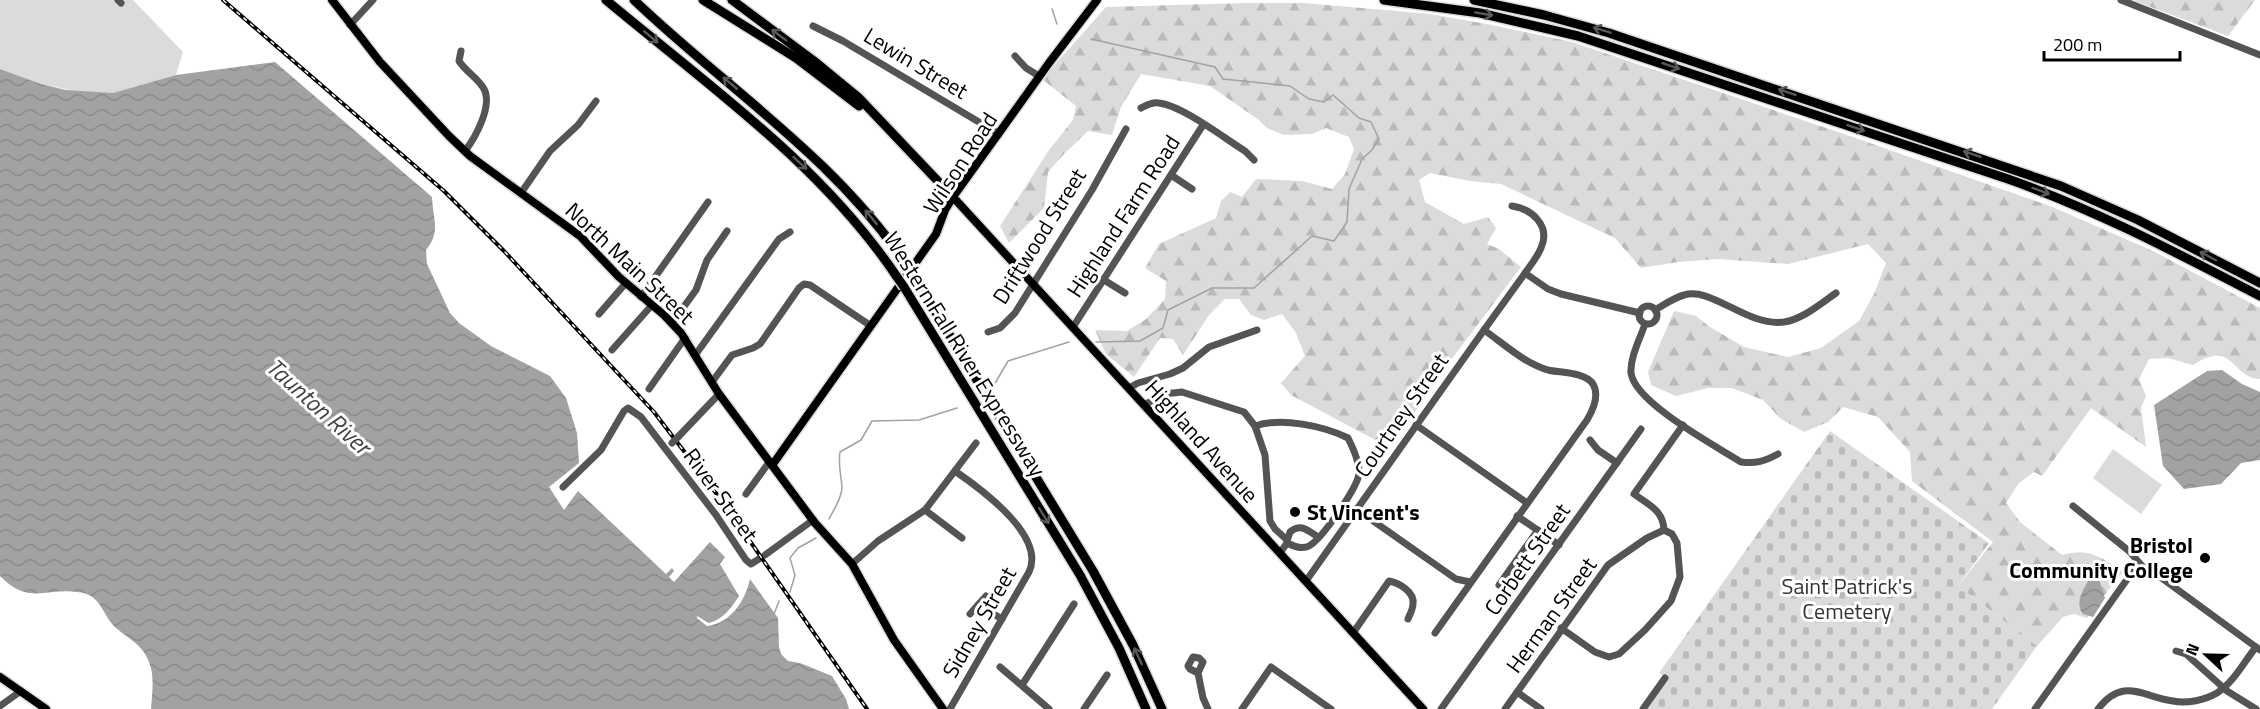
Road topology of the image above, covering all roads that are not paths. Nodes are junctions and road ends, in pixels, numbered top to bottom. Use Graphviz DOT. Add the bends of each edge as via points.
graph roads {
  1 [pos="332,0"];
  2 [pos="373,0"];
  3 [pos="606,0"];
  4 [pos="634,0"];
  5 [pos="703,0"];
  6 [pos="732,0"];
  7 [pos="1097,0"];
  8 [pos="1384,0"];
  9 [pos="1474,0"];
  10 [pos="2121,0"];
  11 [pos="350,25"];
  12 [pos="813,26"];
  13 [pos="461,51"];
  14 [pos="2260,55"];
  15 [pos="1015,56"];
  16 [pos="1039,76"];
  17 [pos="596,101"];
  18 [pos="1141,108"];
  19 [pos="1203,125"];
  20 [pos="887,127"];
  21 [pos="1126,129"];
  22 [pos="999,134"];
  23 [pos="465,151"];
  24 [pos="1254,160"];
  25 [pos="1171,175"];
  26 [pos="1191,189"];
  27 [pos="521,193"];
  28 [pos="953,197"];
  29 [pos="708,202"];
  30 [pos="1512,206"];
  31 [pos="727,231"];
  32 [pos="790,232"];
  33 [pos="1525,273"];
  34 [pos="1104,280"];
  35 [pos="1032,283"];
  36 [pos="2260,283"];
  37 [pos="626,284"];
  38 [pos="1125,293"];
  39 [pos="1836,293"];
  40 [pos="2260,296"];
  41 [pos="641,297"];
  42 [pos="652,305"];
  43 [pos="1655,310"];
  44 [pos="1640,313"];
  45 [pos="599,314"];
  46 [pos="672,323"];
  47 [pos="1645,324"];
  48 [pos="871,326"];
  49 [pos="1073,327"];
  50 [pos="1257,330"];
  51 [pos="1484,330"];
  52 [pos="988,332"];
  53 [pos="685,338"];
  54 [pos="612,350"];
  55 [pos="696,354"];
  56 [pos="712,382"];
  57 [pos="1129,388"];
  58 [pos="649,390"];
  59 [pos="719,394"];
  60 [pos="1144,405"];
  61 [pos="1416,425"];
  62 [pos="1683,425"];
  63 [pos="1255,426"];
  64 [pos="1641,429"];
  65 [pos="1590,440"];
  66 [pos="976,443"];
  67 [pos="665,450"];
  68 [pos="1778,454"];
  69 [pos="771,463"];
  70 [pos="1617,463"];
  71 [pos="955,471"];
  72 [pos="563,487"];
  73 [pos="746,495"];
  74 [pos="1527,503"];
  75 [pos="2073,506"];
  76 [pos="1356,509"];
  77 [pos="925,510"];
  78 [pos="1517,516"];
  79 [pos="813,520"];
  80 [pos="1538,530"];
  81 [pos="1664,530"];
  82 [pos="1318,537"];
  83 [pos="962,538"];
  84 [pos="1286,541"];
  85 [pos="1559,546"];
  86 [pos="1280,553"];
  87 [pos="852,564"];
  88 [pos="2143,567"];
  89 [pos="1306,581"];
  90 [pos="1470,582"];
  91 [pos="1499,585"];
  92 [pos="986,596"];
  93 [pos="1074,604"];
  94 [pos="978,605"];
  95 [pos="970,614"];
  96 [pos="1002,619"];
  97 [pos="1408,619"];
  98 [pos="1561,628"];
  99 [pos="1353,633"];
  100 [pos="1435,633"];
  101 [pos="2258,649"];
  102 [pos="2176,651"];
  103 [pos="1000,667"];
  104 [pos="1198,673"];
  105 [pos="1107,675"];
  106 [pos="0,677"];
  107 [pos="1665,678"];
  108 [pos="1022,685"];
  109 [pos="2224,688"];
  110 [pos="21,691"];
  111 [pos="1517,692"];
  112 [pos="2176,705"];
  113 [pos="0,706"];
  114 [pos="46,709"];
  115 [pos="943,709"];
  116 [pos="950,709"];
  117 [pos="1049,709"];
  118 [pos="1084,709"];
  119 [pos="1146,709"];
  120 [pos="1162,709"];
  121 [pos="1208,709"];
  122 [pos="1242,709"];
  123 [pos="1331,709"];
  124 [pos="1423,709"];
  125 [pos="1441,709"];
  126 [pos="1505,709"];
  127 [pos="1541,709"];
  128 [pos="1643,709"];
  129 [pos="2034,709"];
  130 [pos="2098,709"];
  131 [pos="2256,709"];
  1 -- 11 [label="main road, North Main Street"];
  2 -- 11 [label="street"];
  3 -- 119 [label="highway, Western Fall River Expressway, one-way, bridge" via="813,174 858,223 904,287 1080,575"];
  120 -- 4 [label="highway, Western Fall River Expressway, one-way, bridge" via="1093,571 906,264 866,211 814,156"];
  5 -- 20 [label="highway" via="808,66"];
  20 -- 6 [label="highway, one-way" via="833,76"];
  7 -- 16 [label="main road, Wilson Road"];
  8 -- 40 [label="highway, one-way" via="1489,15 1578,36 1970,166 2101,216"];
  36 -- 9 [label="highway, one-way" via="2115,209 2022,171 1601,30"];
  10 -- 14 [label="street"];
  11 -- 23 [label="main road, North Main Street"];
  12 -- 22 [label="street, Lewin Street"];
  13 -- 23 [label="street" via="459,61 485,90 487,98 481,123"];
  15 -- 16 [label="street"];
  16 -- 22 [label="main road, Wilson Road"];
  17 -- 27 [label="street" via="578,125 550,151"];
  18 -- 19 [label="street" via="1150,103 1165,104"];
  19 -- 24 [label="street"];
  19 -- 25 [label="street, Highland Farm Road"];
  20 -- 28 [label="highway"];
  21 -- 35 [label="street, Driftwood Street"];
  22 -- 28 [label="main road, Wilson Road"];
  23 -- 27 [label="main road, North Main Street"];
  25 -- 26 [label="street"];
  25 -- 34 [label="street, Highland Farm Road"];
  27 -- 37 [label="main road, North Main Street" via="580,236"];
  28 -- 35 [label="main road, Highland Avenue"];
  28 -- 48 [label="main road, Wilson Road" via="936,234"];
  29 -- 41 [label="street"];
  30 -- 33 [label="street, Courtney Street" via="1529,211 1543,230 1541,249"];
  31 -- 46 [label="street" via="706,260 696,290"];
  32 -- 55 [label="street" via="779,239"];
  33 -- 44 [label="street" via="1561,294"];
  33 -- 51 [label="street, Courtney Street"];
  34 -- 38 [label="street"];
  34 -- 49 [label="street, Highland Farm Road"];
  35 -- 49 [label="main road, Highland Avenue"];
  35 -- 52 [label="street, Driftwood Street" via="1013,316 1000,328"];
  37 -- 41 [label="main road, North Main Street"];
  37 -- 45 [label="street"];
  39 -- 43 [label="street" via="1786,322 1752,319 1696,293 1685,294"];
  41 -- 42 [label="main road, North Main Street"];
  42 -- 46 [label="main road, North Main Street"];
  42 -- 54 [label="street"];
  43 -- 44 [label="street" via="1646,307"];
  43 -- 47 [label="street" via="1655,321"];
  44 -- 47 [label="street"];
  46 -- 53 [label="main road, North Main Street"];
  47 -- 62 [label="street" via="1631,366 1634,381 1656,407"];
  48 -- 56 [label="street" via="804,284 760,344 732,355"];
  48 -- 69 [label="main road, Wilson Road"];
  49 -- 57 [label="main road, Highland Avenue"];
  50 -- 57 [label="street" via="1209,347 1183,368"];
  51 -- 61 [label="street, Courtney Street"];
  51 -- 74 [label="street" via="1538,365 1585,378 1594,387 1591,414"];
  53 -- 55 [label="main road, North Main Street"];
  53 -- 58 [label="street"];
  55 -- 56 [label="main road, North Main Street"];
  56 -- 59 [label="main road, North Main Street"];
  57 -- 60 [label="main road, Highland Avenue"];
  59 -- 67 [label="street, bridge"];
  59 -- 69 [label="main road, North Main Street"];
  60 -- 63 [label="street" via="1164,394 1182,392 1244,412"];
  60 -- 86 [label="main road, Highland Avenue"];
  61 -- 74 [label="street"];
  61 -- 76 [label="street, Courtney Street"];
  62 -- 68 [label="street" via="1741,462 1752,464"];
  62 -- 81 [label="street" via="1634,494 1663,518"];
  63 -- 82 [label="street" via="1288,421 1349,440 1358,480"];
  63 -- 84 [label="street" via="1265,455 1270,521"];
  64 -- 70 [label="street, Corbett Street"];
  65 -- 70 [label="street"];
  66 -- 71 [label="street"];
  67 -- 72 [label="street, River Street" via="641,417 628,408 601,450"];
  67 -- 79 [label="street, River Street" via="751,564"];
  69 -- 73 [label="street, Wilson Road"];
  69 -- 79 [label="main road, North Main Street"];
  70 -- 85 [label="street, Corbett Street"];
  71 -- 77 [label="street"];
  71 -- 96 [label="street, Sidney Street" via="1017,524 1032,551 1031,568"];
  74 -- 78 [label="street"];
  75 -- 88 [label="street" via="2134,555"];
  76 -- 89 [label="street, Courtney Street"];
  76 -- 90 [label="street" via="1456,579"];
  77 -- 83 [label="street"];
  77 -- 87 [label="street" via="878,541"];
  78 -- 80 [label="street"];
  78 -- 90 [label="street"];
  79 -- 87 [label="main road, North Main Street"];
  80 -- 85 [label="street"];
  80 -- 91 [label="street"];
  81 -- 98 [label="street, Herman Street" via="1608,564"];
  81 -- 98 [label="street" via="1677,543 1679,580 1671,601 1645,630 1619,654 1609,657 1592,651"];
  82 -- 84 [label="street" via="1306,547"];
  82 -- 84 [label="street" via="1300,527 1292,530"];
  84 -- 86 [label="street"];
  85 -- 125 [label="street, Corbett Street"];
  86 -- 89 [label="main road, Highland Avenue"];
  87 -- 115 [label="main road, North Main Street" via="894,640"];
  88 -- 101 [label="street"];
  88 -- 129 [label="street" via="2129,576"];
  89 -- 99 [label="main road, Highland Avenue"];
  90 -- 100 [label="street"];
  92 -- 94 [label="street"];
  93 -- 108 [label="street"];
  94 -- 95 [label="street"];
  94 -- 96 [label="street"];
  96 -- 116 [label="street, Sidney Street"];
  97 -- 99 [label="street" via="1413,599 1405,589 1389,581"];
  98 -- 111 [label="street, Herman Street"];
  99 -- 124 [label="main road, Highland Avenue"];
  101 -- 109 [label="street"];
  102 -- 109 [label="street" via="2192,658"];
  103 -- 108 [label="street"];
  104 -- 121 [label="street"];
  105 -- 118 [label="street"];
  106 -- 110 [label="main road"];
  107 -- 128 [label="street"];
  108 -- 117 [label="street"];
  109 -- 112 [label="street" via="2204,699"];
  109 -- 131 [label="street"];
  110 -- 113 [label="street"];
  110 -- 114 [label="main road"];
  111 -- 126 [label="street, Herman Street"];
  111 -- 127 [label="street"];
  112 -- 130 [label="street" via="2144,692 2125,691 2109,697"];
  122 -- 123 [label="street" via="1271,667"];
}
